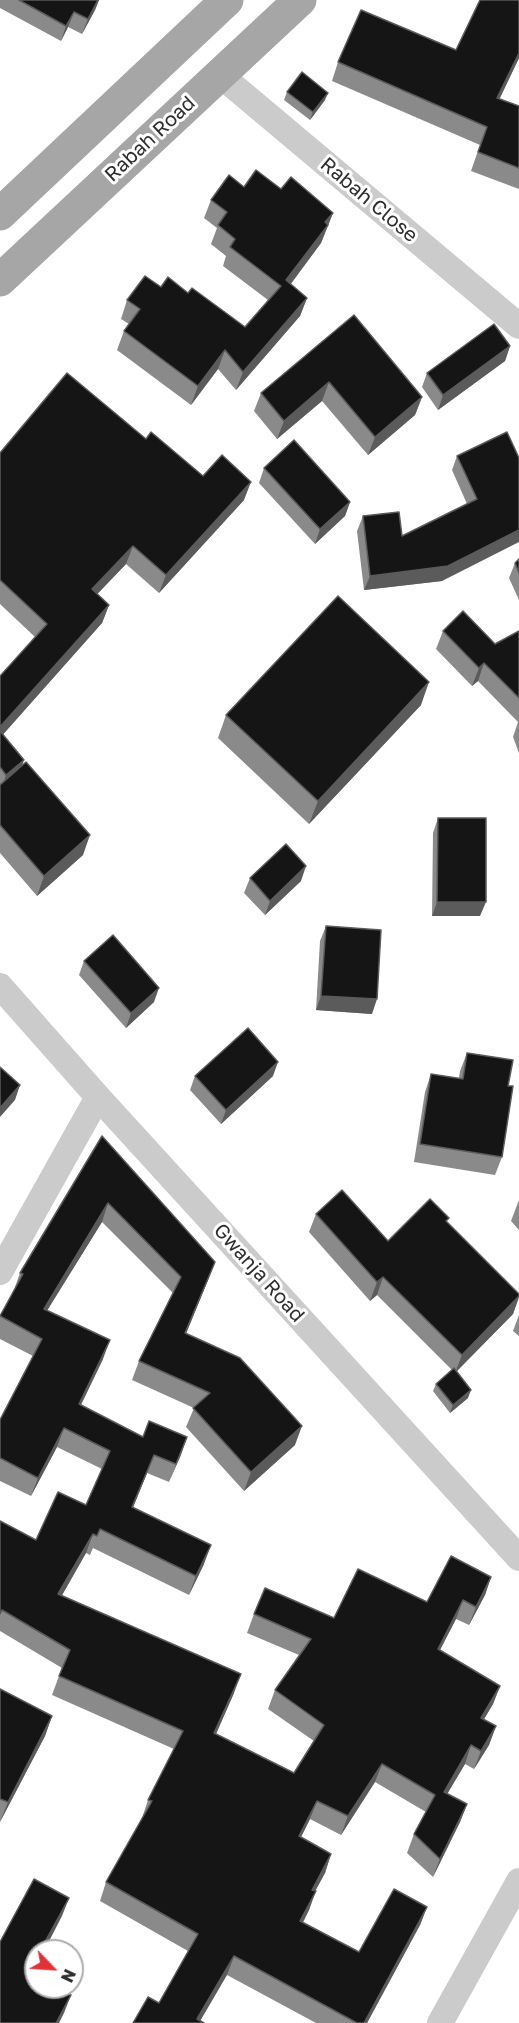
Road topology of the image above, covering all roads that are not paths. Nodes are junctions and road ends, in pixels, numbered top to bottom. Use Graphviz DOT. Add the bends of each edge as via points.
graph roads {
  1 [pos="227,0"];
  2 [pos="300,0"];
  3 [pos="219,74"];
  4 [pos="0,214"];
  5 [pos="0,280"];
  6 [pos="519,326"];
  7 [pos="0,986"];
  8 [pos="98,1097"];
  9 [pos="0,1272"];
  10 [pos="519,1558"];
  11 [pos="519,1881"];
  12 [pos="440,2023"];
  1 -- 4 [label="main road"];
  2 -- 3 [label="main road, Rabah Road"];
  3 -- 5 [label="main road, Rabah Road"];
  3 -- 6 [label="street, Rabah Close"];
  7 -- 8 [label="street, Gwanja Road"];
  8 -- 9 [label="street"];
  8 -- 10 [label="street, Gwanja Road"];
  11 -- 12 [label="street"];
}
